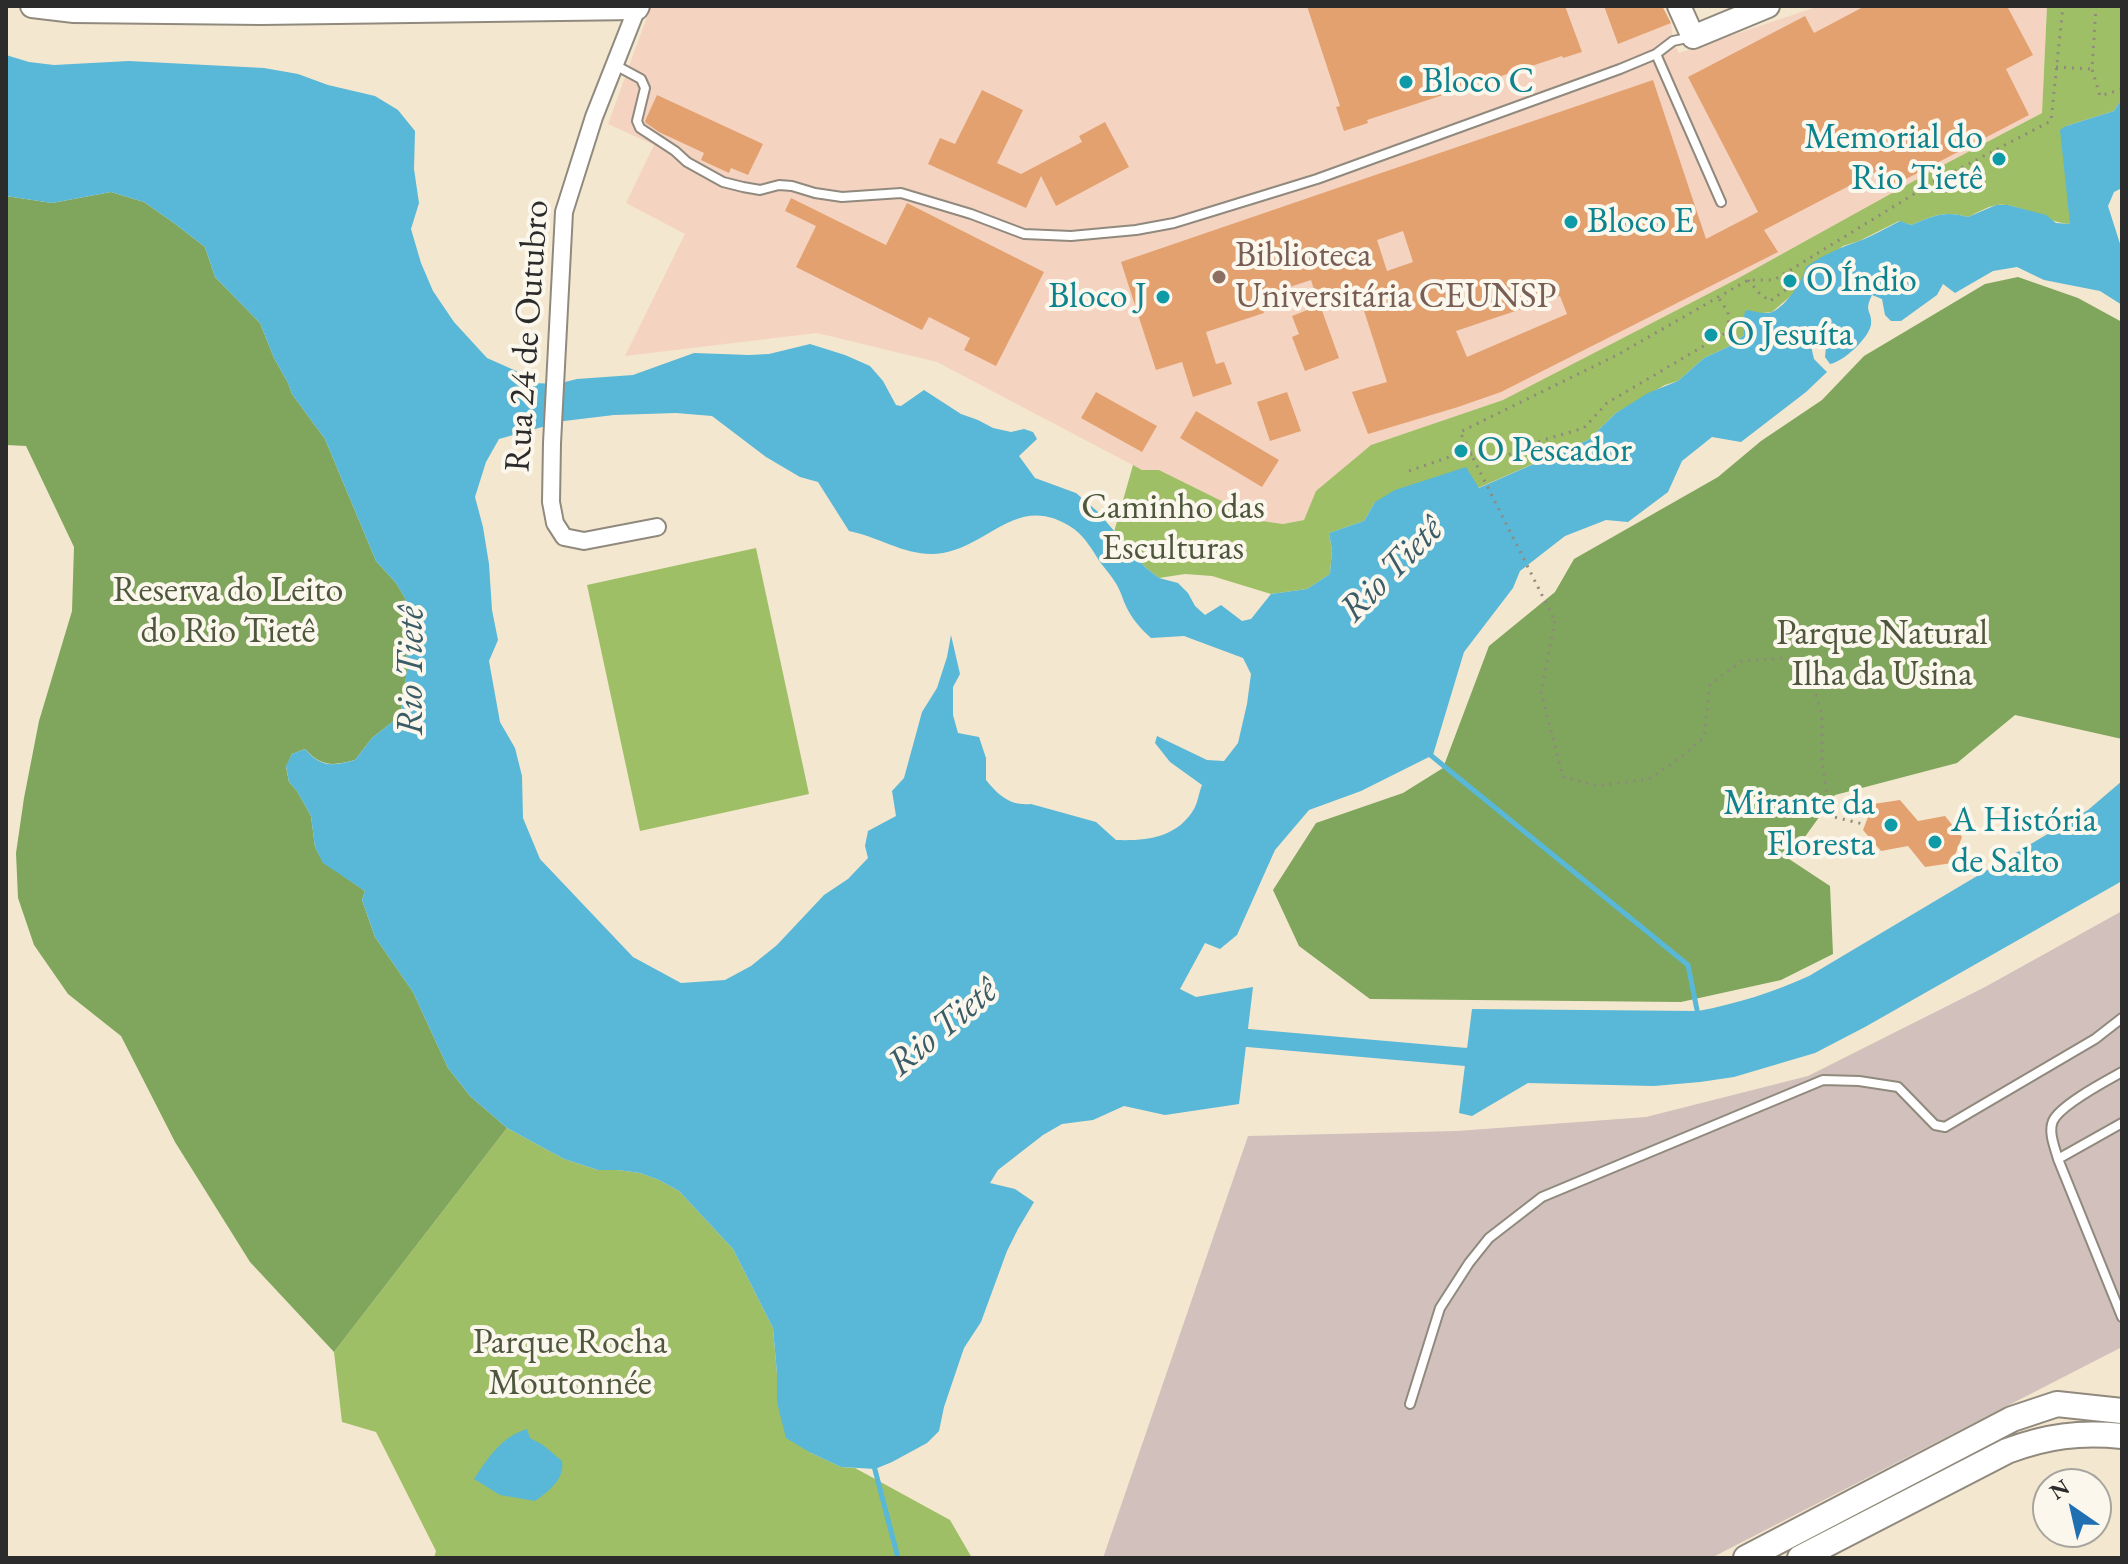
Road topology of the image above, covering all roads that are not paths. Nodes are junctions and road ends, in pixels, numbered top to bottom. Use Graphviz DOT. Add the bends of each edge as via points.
graph roads {
  1 [pos="32,6"];
  2 [pos="1679,6"];
  3 [pos="1768,6"];
  4 [pos="638,7"];
  5 [pos="404,9"];
  6 [pos="1693,37"];
  7 [pos="1656,54"];
  8 [pos="615,65"];
  9 [pos="1721,202"];
  10 [pos="657,527"];
  11 [pos="2122,1018"];
  12 [pos="2122,1072"];
  13 [pos="2122,1123"];
  14 [pos="2058,1159"];
  15 [pos="2122,1317"];
  16 [pos="1410,1404"];
  17 [pos="2122,1411"];
  18 [pos="2122,1436"];
  19 [pos="1746,1558"];
  20 [pos="1800,1558"];
  1 -- 5 [label="street" via="261,13"];
  2 -- 6 [label="street"];
  3 -- 6 [label="street"];
  4 -- 5 [label="street"];
  4 -- 8 [label="street, Rua 24 de Outubro"];
  6 -- 7 [label="lane" via="1673,41"];
  7 -- 8 [label="lane" via="1317,179 1174,223 1071,236 1024,234 901,193 842,197 792,186 760,190 723,182 640,128 645,88 641,79"];
  7 -- 9 [label="lane"];
  8 -- 10 [label="street, Rua 24 de Outubro" via="564,212 551,502 564,537 584,541"];
  11 -- 16 [label="lane" via="1945,1127 1935,1125 1898,1087 1823,1080 1542,1197 1489,1238 1440,1308"];
  12 -- 14 [label="lane" via="2066,1106 2053,1121"];
  13 -- 14 [label="lane"];
  14 -- 15 [label="lane"];
  17 -- 19 [label="main road" via="2057,1404 2012,1419"];
  18 -- 20 [label="main road" via="2063,1436 2007,1451"];
}
